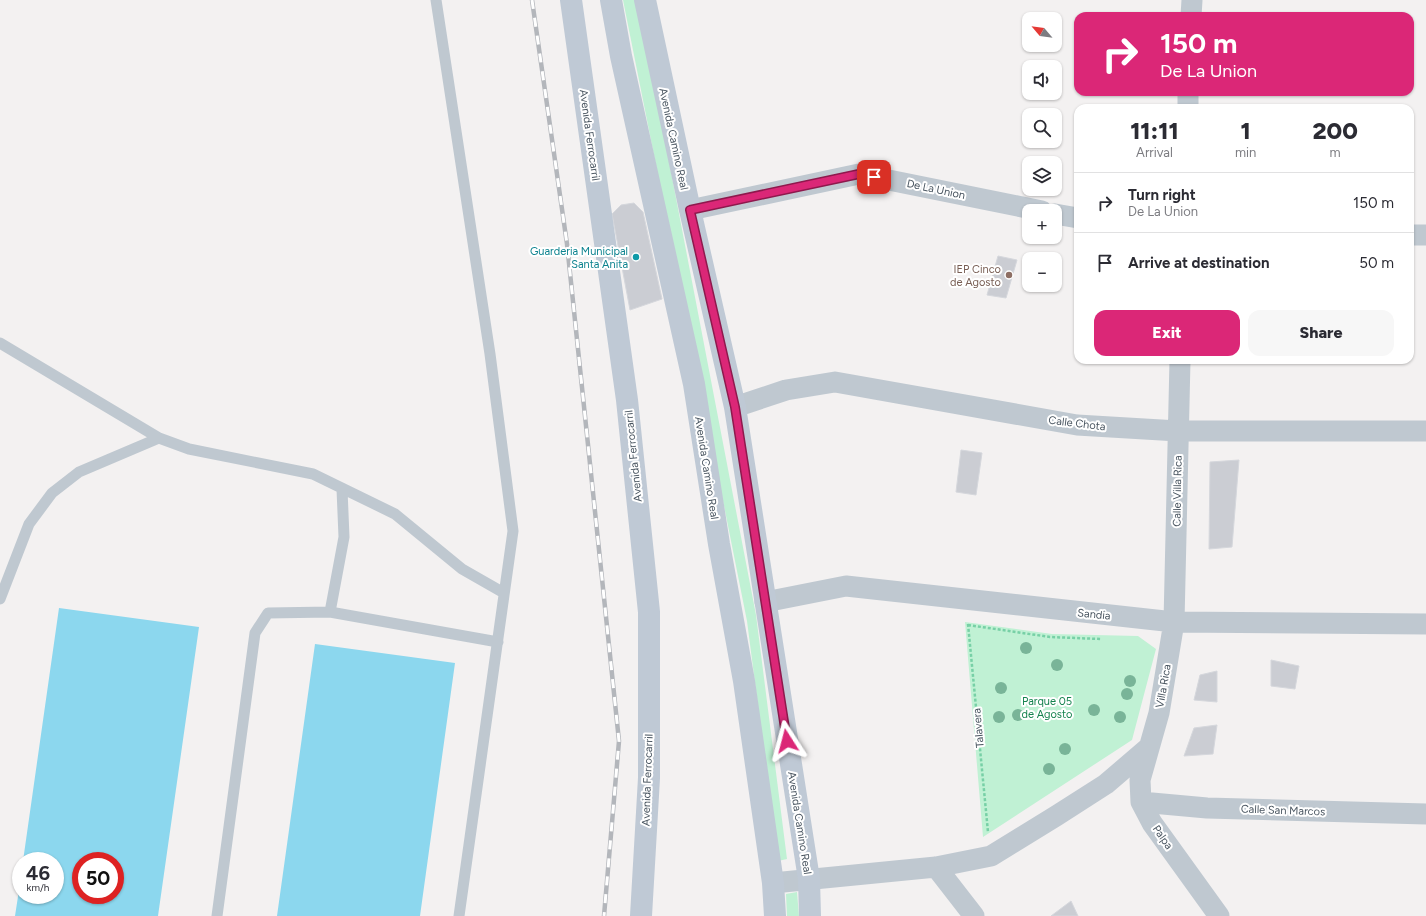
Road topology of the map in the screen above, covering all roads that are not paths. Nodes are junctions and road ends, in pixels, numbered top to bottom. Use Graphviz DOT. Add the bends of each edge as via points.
graph roads {
  1 [pos="436,0"];
  2 [pos="571,0"];
  3 [pos="611,0"];
  4 [pos="645,0"];
  5 [pos="1192,0"];
  6 [pos="1191,12"];
  7 [pos="1022,207"];
  8 [pos="690,210"];
  9 [pos="1062,215"];
  10 [pos="1074,217"];
  11 [pos="1414,235"];
  12 [pos="1426,235"];
  13 [pos="0,343"];
  14 [pos="1180,364"];
  15 [pos="735,407"];
  16 [pos="1178,431"];
  17 [pos="1426,431"];
  18 [pos="160,438"];
  19 [pos="342,489"];
  20 [pos="504,593"];
  21 [pos="0,597"];
  22 [pos="766,602"];
  23 [pos="330,612"];
  24 [pos="1174,622"];
  25 [pos="1426,624"];
  26 [pos="498,642"];
  27 [pos="1148,748"];
  28 [pos="1141,802"];
  29 [pos="1426,814"];
  30 [pos="936,867"];
  31 [pos="809,879"];
  32 [pos="773,883"];
  33 [pos="217,916"];
  34 [pos="459,916"];
  35 [pos="641,916"];
  36 [pos="775,916"];
  37 [pos="810,916"];
  38 [pos="974,916"];
  39 [pos="1219,916"];
  1 -- 20 [label="lane" via="490,354 513,531"];
  2 -- 35 [label="main road, Avenida Ferrocarril" via="627,400 649,612 649,778"];
  3 -- 32 [label="main road, Avenida Camino Real" via="621,56 694,384 744,681"];
  4 -- 8 [label="main road, Avenida Camino Real"];
  5 -- 6 [label="street"];
  7 -- 8 [label="street, De La Union" via="859,174"];
  8 -- 15 [label="main road, Avenida Camino Real"];
  9 -- 10 [label="street"];
  11 -- 12 [label="street"];
  13 -- 18 [label="lane"];
  14 -- 16 [label="street, Calle Villa Rica"];
  15 -- 16 [label="street, Calle Chota" via="786,390 835,382 1077,425"];
  15 -- 22 [label="main road, Avenida Camino Real"];
  16 -- 17 [label="street, Calle Chota"];
  16 -- 24 [label="street, Calle Villa Rica"];
  18 -- 19 [label="lane" via="189,449 313,474"];
  18 -- 21 [label="lane" via="79,472 52,493 29,524"];
  19 -- 20 [label="lane" via="395,514 462,569"];
  19 -- 23 [label="lane" via="344,537"];
  20 -- 26 [label="lane"];
  22 -- 24 [label="street, Sandia" via="846,586"];
  22 -- 31 [label="main road, Avenida Camino Real"];
  23 -- 26 [label="lane"];
  23 -- 33 [label="lane" via="268,613 255,633"];
  24 -- 25 [label="street, Sandia"];
  24 -- 27 [label="street, Villa Rica" via="1159,713"];
  26 -- 34 [label="lane"];
  27 -- 28 [label="street, Palpa" via="1140,780"];
  27 -- 30 [label="street" via="1106,784 991,856"];
  28 -- 29 [label="street, Calle San Marcos" via="1207,808"];
  28 -- 39 [label="street, Palpa" via="1152,823"];
  30 -- 31 [label="street"];
  30 -- 38 [label="street"];
  31 -- 32 [label="street"];
  31 -- 37 [label="main road, Avenida Camino Real"];
  32 -- 36 [label="main road, Avenida Camino Real"];
}
